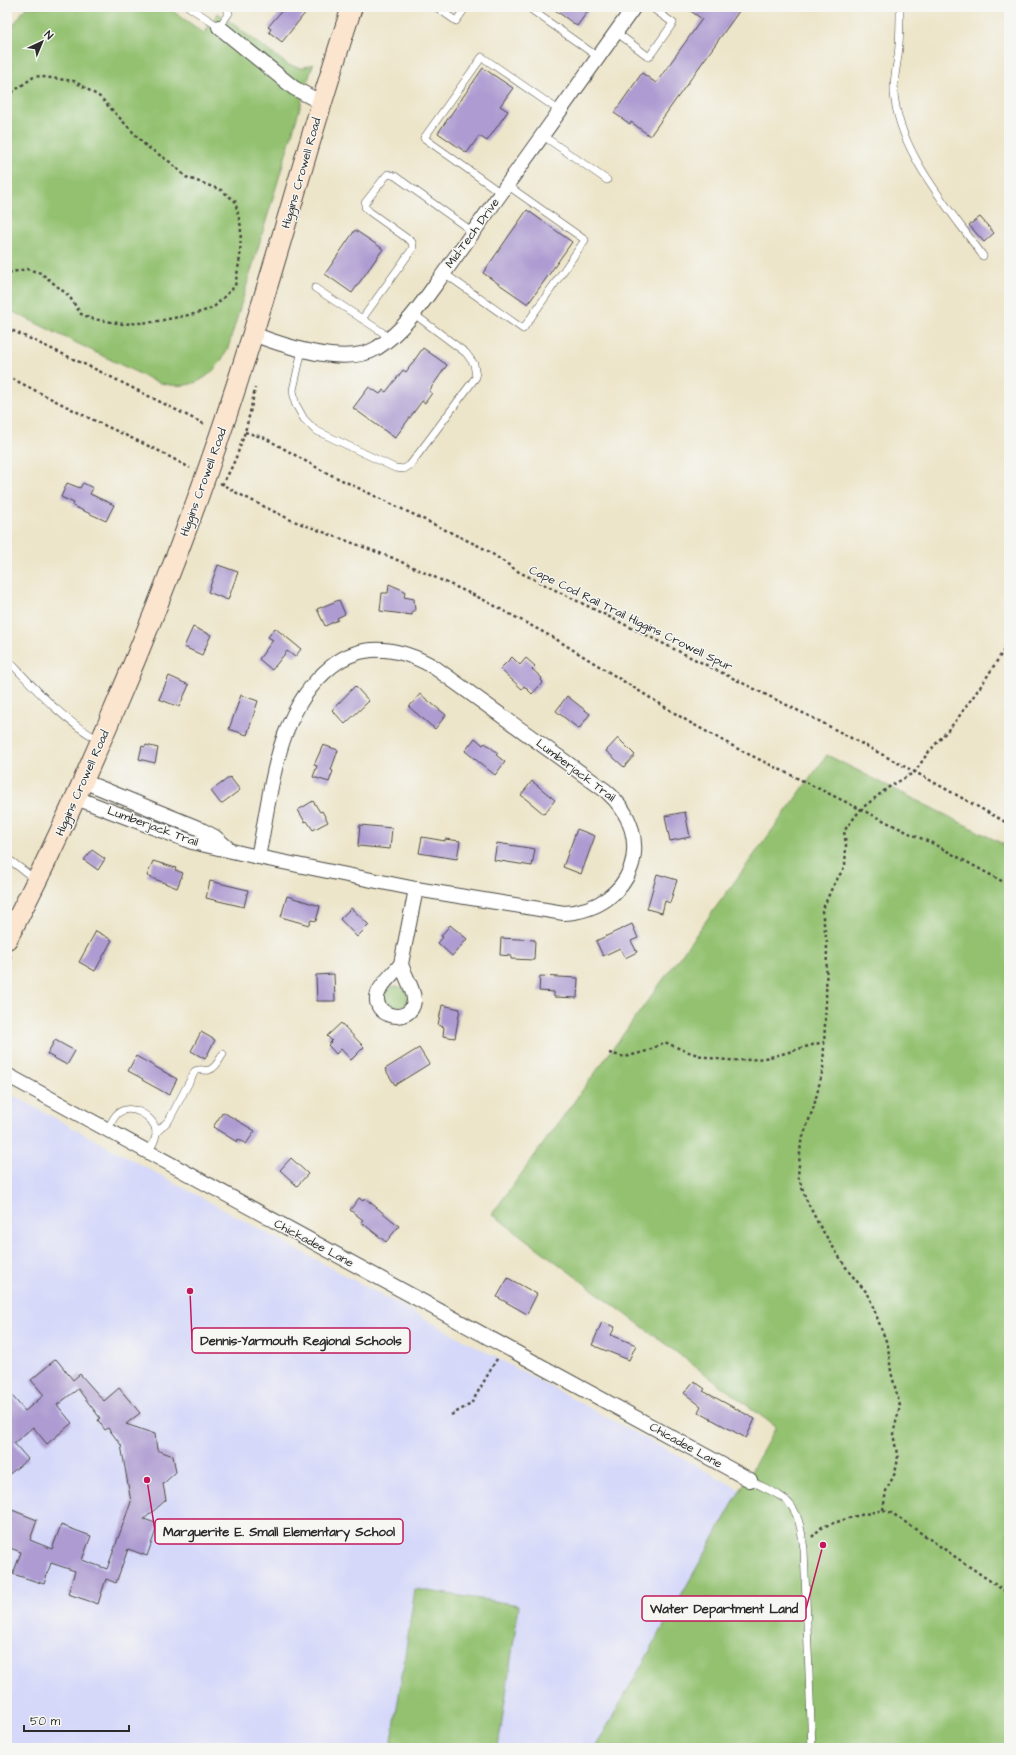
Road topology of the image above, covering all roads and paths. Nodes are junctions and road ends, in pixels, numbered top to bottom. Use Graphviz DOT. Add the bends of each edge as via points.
graph roads {
  1 [pos="189,7"];
  2 [pos="226,7"];
  3 [pos="352,7"];
  4 [pos="436,7"];
  5 [pos="466,7"];
  6 [pos="634,7"];
  7 [pos="651,7"];
  8 [pos="900,7"];
  9 [pos="529,8"];
  10 [pos="219,27"];
  11 [pos="616,32"];
  12 [pos="598,57"];
  13 [pos="7,96"];
  14 [pos="322,103"];
  15 [pos="560,111"];
  16 [pos="542,135"];
  17 [pos="607,180"];
  18 [pos="504,189"];
  19 [pos="473,232"];
  20 [pos="983,256"];
  21 [pos="444,273"];
  22 [pos="7,274"];
  23 [pos="315,288"];
  24 [pos="414,314"];
  25 [pos="362,319"];
  26 [pos="7,328"];
  27 [pos="253,334"];
  28 [pos="388,339"];
  29 [pos="302,350"];
  30 [pos="7,376"];
  31 [pos="221,432"];
  32 [pos="245,432"];
  33 [pos="205,477"];
  34 [pos="1009,642"];
  35 [pos="7,659"];
  36 [pos="101,741"];
  37 [pos="915,772"];
  38 [pos="80,789"];
  39 [pos="146,807"];
  40 [pos="861,809"];
  41 [pos="140,822"];
  42 [pos="1009,824"];
  43 [pos="231,851"];
  44 [pos="258,857"];
  45 [pos="7,858"];
  46 [pos="37,880"];
  47 [pos="1009,885"];
  48 [pos="416,889"];
  49 [pos="7,939"];
  50 [pos="401,964"];
  51 [pos="824,1042"];
  52 [pos="609,1053"];
  53 [pos="223,1054"];
  54 [pos="7,1075"];
  55 [pos="107,1130"];
  56 [pos="156,1133"];
  57 [pos="148,1153"];
  58 [pos="504,1345"];
  59 [pos="622,1409"];
  60 [pos="450,1415"];
  61 [pos="750,1480"];
  62 [pos="883,1510"];
  63 [pos="804,1546"];
  64 [pos="1009,1594"];
  65 [pos="812,1748"];
  1 -- 10 [label="lane"];
  2 -- 10 [label="lane" via="229,13"];
  3 -- 14 [label="main road, Higgins Crowell Road"];
  4 -- 5 [label="lane" via="456,21"];
  6 -- 11 [label="street, Mid-Tech Drive"];
  7 -- 11 [label="lane" via="673,23 649,57"];
  8 -- 20 [label="lane" via="894,101 901,127 915,159"];
  9 -- 12 [label="lane"];
  10 -- 14 [label="street" via="294,88"];
  11 -- 12 [label="street, Mid-Tech Drive"];
  12 -- 15 [label="street, Mid-Tech Drive"];
  13 -- 22 [label="path" via="35,76 74,80 100,97 146,146 170,162 186,177 221,190 235,201 241,227 240,257 235,286 213,308 194,314 153,322 123,324 93,319 81,314 69,296 41,273 27,269"];
  14 -- 27 [label="main road, Higgins Crowell Road"];
  15 -- 16 [label="street, Mid-Tech Drive"];
  15 -- 18 [label="lane" via="482,57 424,138"];
  16 -- 17 [label="lane"];
  16 -- 18 [label="street, Mid-Tech Drive"];
  18 -- 19 [label="street, Mid-Tech Drive"];
  18 -- 21 [label="lane" via="585,240 522,329"];
  19 -- 21 [label="street, Mid-Tech Drive"];
  19 -- 25 [label="lane" via="395,176 388,174 365,207 412,242 413,248"];
  21 -- 24 [label="street, Mid-Tech Drive"];
  23 -- 25 [label="lane"];
  24 -- 28 [label="street, Mid-Tech Drive"];
  24 -- 29 [label="lane" via="466,353 474,364 476,377 410,465 404,469 395,468 315,430 304,419 295,403 293,390"];
  25 -- 28 [label="lane"];
  26 -- 31 [label="path"];
  27 -- 29 [label="street, Mid-Tech Drive"];
  27 -- 31 [label="main road, Higgins Crowell Road"];
  28 -- 29 [label="street, Mid-Tech Drive" via="376,348 351,355 330,355"];
  30 -- 33 [label="path" via="159,451"];
  31 -- 33 [label="main road, Higgins Crowell Road"];
  32 -- 37 [label="path, Cape Cod Rail Trail Higgins Crowell Spur" via="265,438 323,471 485,550 519,572 821,722"];
  33 -- 36 [label="main road, Higgins Crowell Road" via="157,606"];
  33 -- 40 [label="path" via="291,520 393,558 482,599 554,638 695,726"];
  34 -- 37 [label="path" via="984,682"];
  35 -- 36 [label="lane" via="62,715"];
  36 -- 38 [label="main road, Higgins Crowell Road"];
  37 -- 40 [label="path" via="889,787"];
  37 -- 42 [label="path, Cape Cod Rail Trail Higgins Crowell Spur"];
  38 -- 39 [label="street, Lumberjack Trail"];
  38 -- 41 [label="street, Lumberjack Trail"];
  38 -- 46 [label="main road, Higgins Crowell Road"];
  39 -- 41 [label="street"];
  39 -- 43 [label="street, Lumberjack Trail" via="198,828"];
  40 -- 47 [label="path" via="932,843"];
  40 -- 51 [label="path" via="844,831 844,866 822,911 827,942"];
  41 -- 43 [label="street, Lumberjack Trail" via="192,842"];
  43 -- 44 [label="street, Lumberjack Trail"];
  44 -- 48 [label="street, Lumberjack Trail"];
  44 -- 48 [label="street, Lumberjack Trail" via="277,763 297,706 311,686 341,660 366,650 389,650 413,656 443,672 606,791 624,810 633,835 633,857 625,878 611,896 586,910 550,912"];
  45 -- 46 [label="lane"];
  46 -- 49 [label="main road, Higgins Crowell Road"];
  48 -- 50 [label="street"];
  51 -- 52 [label="path" via="772,1057 741,1060 719,1060 665,1042 647,1051 625,1057"];
  51 -- 62 [label="path" via="823,1069 814,1106 801,1142 798,1176 819,1225 849,1272 868,1294 888,1346 891,1372 900,1406 893,1434 898,1460 886,1491"];
  53 -- 56 [label="lane" via="214,1067 195,1071 169,1120"];
  54 -- 55 [label="street, Chickadee Lane"];
  55 -- 56 [label="lane" via="118,1113 128,1110 142,1112 153,1124"];
  55 -- 57 [label="street, Chickadee Lane"];
  56 -- 57 [label="lane"];
  57 -- 58 [label="street, Chickadee Lane"];
  58 -- 59 [label="street, Chickadee Lane"];
  58 -- 60 [label="path" via="471,1404"];
  59 -- 61 [label="street, Chicadee Lane"];
  61 -- 63 [label="lane" via="781,1497 792,1508"];
  62 -- 63 [label="path" via="822,1527"];
  62 -- 64 [label="path" via="892,1513"];
  63 -- 65 [label="lane"];
}
